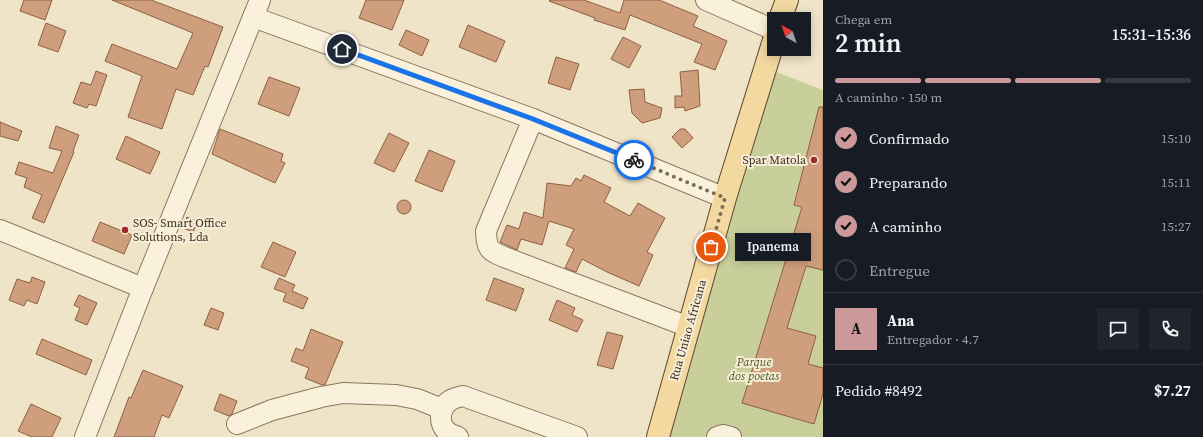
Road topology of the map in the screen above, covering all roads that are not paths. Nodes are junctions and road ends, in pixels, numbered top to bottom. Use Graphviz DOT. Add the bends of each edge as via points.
graph roads {
  1 [pos="706,0"];
  2 [pos="786,0"];
  3 [pos="257,8"];
  4 [pos="782,12"];
  5 [pos="767,27"];
  6 [pos="769,56"];
  7 [pos="533,119"];
  8 [pos="725,198"];
  9 [pos="0,230"];
  10 [pos="143,288"];
  11 [pos="689,327"];
  12 [pos="442,409"];
  13 [pos="237,424"];
  14 [pos="85,437"];
  15 [pos="458,437"];
  16 [pos="577,437"];
  17 [pos="658,437"];
  18 [pos="717,437"];
  19 [pos="731,437"];
  1 -- 5 [label="street"];
  2 -- 4 [label="main road"];
  3 -- 7 [label="street"];
  3 -- 10 [label="street"];
  6 -- 8 [label="main road, Rua Uniao Africana"];
  7 -- 8 [label="street"];
  7 -- 11 [label="street" via="486,231 487,245 492,252"];
  8 -- 11 [label="main road, Rua Uniao Africana"];
  9 -- 10 [label="street"];
  10 -- 14 [label="street"];
  11 -- 17 [label="main road, Rua Uniao Africana"];
  12 -- 13 [label="street" via="396,395 343,393 272,410"];
  12 -- 15 [label="street" via="440,418 443,427"];
  12 -- 16 [label="street" via="450,400 463,396"];
  18 -- 19 [label="street"];
}
